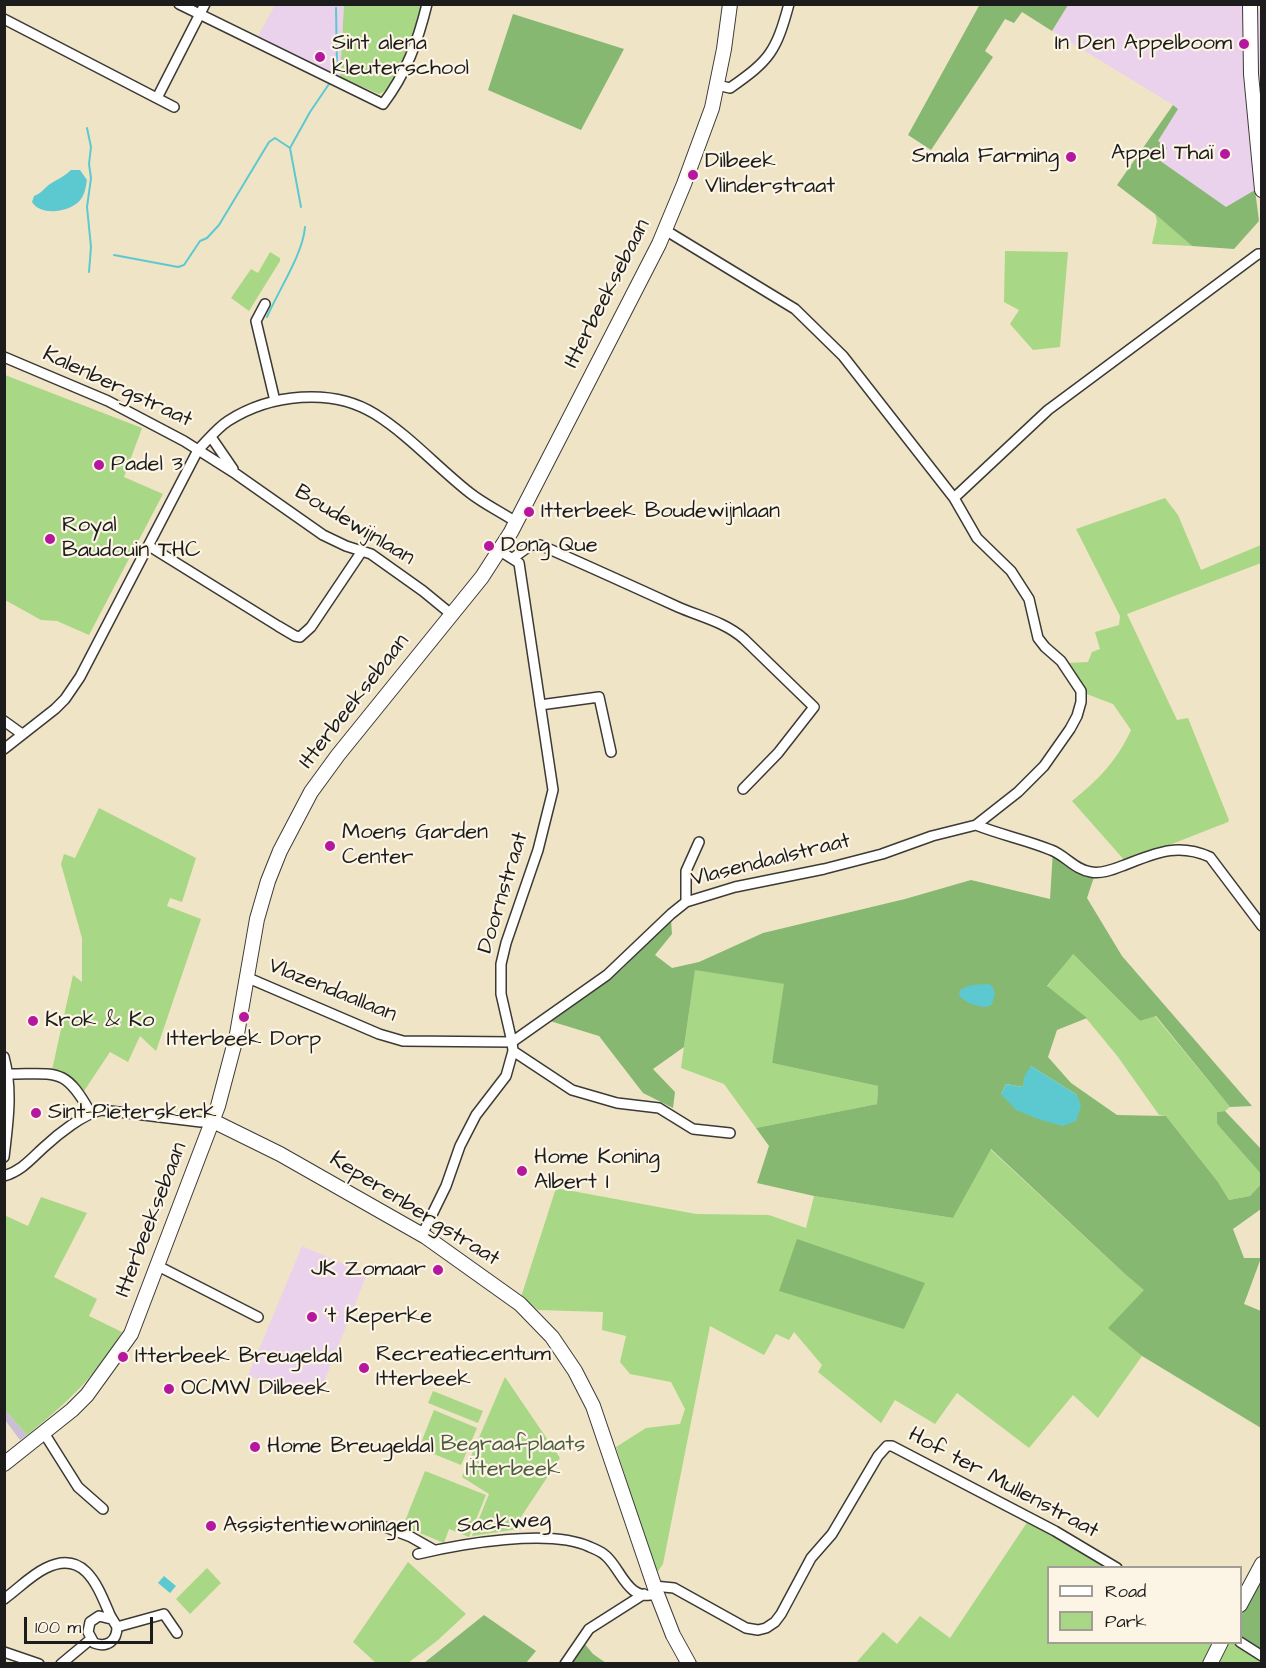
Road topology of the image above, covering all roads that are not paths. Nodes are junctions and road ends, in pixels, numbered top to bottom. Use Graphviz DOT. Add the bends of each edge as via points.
graph roads {
  1 [pos="179,4"];
  2 [pos="205,4"];
  3 [pos="427,4"];
  4 [pos="730,4"];
  5 [pos="789,4"];
  6 [pos="1250,4"];
  7 [pos="199,14"];
  8 [pos="4,19"];
  9 [pos="717,85"];
  10 [pos="157,98"];
  11 [pos="174,107"];
  12 [pos="1262,190"];
  13 [pos="665,230"];
  14 [pos="1260,254"];
  15 [pos="265,304"];
  16 [pos="4,357"];
  17 [pos="275,401"];
  18 [pos="211,437"];
  19 [pos="198,450"];
  20 [pos="236,474"];
  21 [pos="954,498"];
  22 [pos="516,522"];
  23 [pos="149,546"];
  24 [pos="362,551"];
  25 [pos="500,551"];
  26 [pos="513,558"];
  27 [pos="451,614"];
  28 [pos="540,705"];
  29 [pos="4,721"];
  30 [pos="22,734"];
  31 [pos="4,749"];
  32 [pos="611,752"];
  33 [pos="743,789"];
  34 [pos="980,823"];
  35 [pos="699,842"];
  36 [pos="686,902"];
  37 [pos="1262,926"];
  38 [pos="246,977"];
  39 [pos="512,1046"];
  40 [pos="4,1057"];
  41 [pos="9,1074"];
  42 [pos="90,1112"];
  43 [pos="213,1121"];
  44 [pos="730,1133"];
  45 [pos="4,1157"];
  46 [pos="4,1176"];
  47 [pos="422,1235"];
  48 [pos="158,1266"];
  49 [pos="258,1317"];
  50 [pos="44,1433"];
  51 [pos="4,1464"];
  52 [pos="103,1509"];
  53 [pos="385,1527"];
  54 [pos="434,1550"];
  55 [pos="418,1554"];
  56 [pos="1262,1564"];
  57 [pos="1114,1566"];
  58 [pos="652,1591"];
  59 [pos="4,1599"];
  60 [pos="1242,1601"];
  61 [pos="114,1623"];
  62 [pos="177,1633"];
  63 [pos="90,1639"];
  64 [pos="1242,1643"];
  65 [pos="1220,1644"];
  66 [pos="4,1652"];
  67 [pos="1262,1656"];
  68 [pos="39,1664"];
  69 [pos="61,1664"];
  70 [pos="565,1664"];
  71 [pos="689,1664"];
  72 [pos="1210,1664"];
  1 -- 7 [label="street"];
  2 -- 7 [label="street"];
  3 -- 7 [label="street" via="413,52 383,104"];
  4 -- 9 [label="main road, Itterbeeksebaan"];
  5 -- 9 [label="street" via="782,30 759,67 730,88"];
  6 -- 12 [label="main road" via="1251,74"];
  7 -- 10 [label="street"];
  8 -- 10 [label="street"];
  9 -- 13 [label="main road, Itterbeeksebaan" via="712,108"];
  10 -- 11 [label="street"];
  13 -- 21 [label="street" via="795,309 843,356"];
  13 -- 22 [label="main road, Itterbeeksebaan"];
  14 -- 21 [label="street" via="1047,410"];
  15 -- 17 [label="street" via="256,321"];
  16 -- 19 [label="street, Kalenbergstraat" via="108,401"];
  17 -- 18 [label="street, Kalenbergstraat" via="226,421"];
  17 -- 22 [label="street, Kalenbergstraat" via="314,397 366,409 394,427 471,494"];
  18 -- 19 [label="street, Kalenbergstraat"];
  18 -- 20 [label="street, Boudewijnlaan"];
  19 -- 20 [label="street, Boudewijnlaan"];
  19 -- 23 [label="street"];
  20 -- 24 [label="street, Boudewijnlaan" via="323,535"];
  21 -- 34 [label="street" via="977,538 1019,582 1029,598 1038,638 1081,691 1077,716 1044,766"];
  22 -- 25 [label="main road, Itterbeeksebaan"];
  23 -- 24 [label="street" via="300,637 311,627"];
  23 -- 30 [label="street" via="70,692 46,718"];
  24 -- 27 [label="street, Boudewijnlaan"];
  25 -- 26 [label="street"];
  25 -- 27 [label="main road, Itterbeeksebaan"];
  26 -- 28 [label="street, Doornstraat" via="519,563"];
  26 -- 33 [label="street" via="531,545 540,545 716,621 734,630 814,707"];
  27 -- 38 [label="main road, Itterbeeksebaan" via="338,755 300,812 268,881"];
  28 -- 32 [label="street" via="599,697"];
  28 -- 39 [label="street, Doornstraat" via="553,790 501,964 501,994"];
  29 -- 30 [label="street"];
  30 -- 31 [label="street"];
  34 -- 36 [label="street, Vlasendaalstraat" via="882,854"];
  34 -- 37 [label="street" via="1053,850 1092,873 1110,871 1164,851 1198,852 1210,857"];
  35 -- 36 [label="street" via="686,871"];
  36 -- 39 [label="street, Vlasendaalstraat" via="607,975"];
  38 -- 39 [label="street, Vlazendaallaan" via="403,1041"];
  38 -- 43 [label="main road, Itterbeeksebaan" via="237,1034"];
  39 -- 44 [label="street" via="572,1090 617,1103 659,1108 687,1127"];
  39 -- 47 [label="street" via="506,1076 476,1114"];
  40 -- 41 [label="street"];
  41 -- 42 [label="street" via="65,1078"];
  41 -- 45 [label="street"];
  42 -- 43 [label="street" via="115,1110"];
  42 -- 46 [label="street" via="18,1171"];
  43 -- 47 [label="main road, Keperenbergstraat" via="280,1154"];
  43 -- 48 [label="main road, Itterbeeksebaan"];
  47 -- 58 [label="main road, Keperenbergstraat" via="520,1304 552,1337 575,1371 592,1406"];
  48 -- 49 [label="street"];
  48 -- 50 [label="main road, Itterbeeksebaan" via="131,1334 120,1351 87,1395"];
  50 -- 51 [label="main road, Itterbeeksebaan"];
  50 -- 52 [label="street" via="78,1487"];
  53 -- 54 [label="street"];
  54 -- 55 [label="street, Sackweg"];
  54 -- 58 [label="street, Sackweg" via="530,1538 574,1541 607,1556 633,1591"];
  56 -- 60 [label="main road"];
  57 -- 58 [label="street, Hof ter Mullenstraat" via="1045,1525 887,1446 770,1626 746,1628 674,1588"];
  58 -- 70 [label="street" via="589,1629"];
  58 -- 71 [label="main road, Keperenbergstraat"];
  59 -- 61 [label="street" via="46,1568 64,1563 82,1567 96,1583"];
  61 -- 62 [label="street" via="164,1614"];
  61 -- 63 [label="street" via="111,1643 99,1645"];
  61 -- 63 [label="street" via="104,1616 94,1618 88,1627"];
  63 -- 69 [label="street"];
  64 -- 67 [label="street"];
  65 -- 72 [label="main road"];
  66 -- 68 [label="street"];
}
